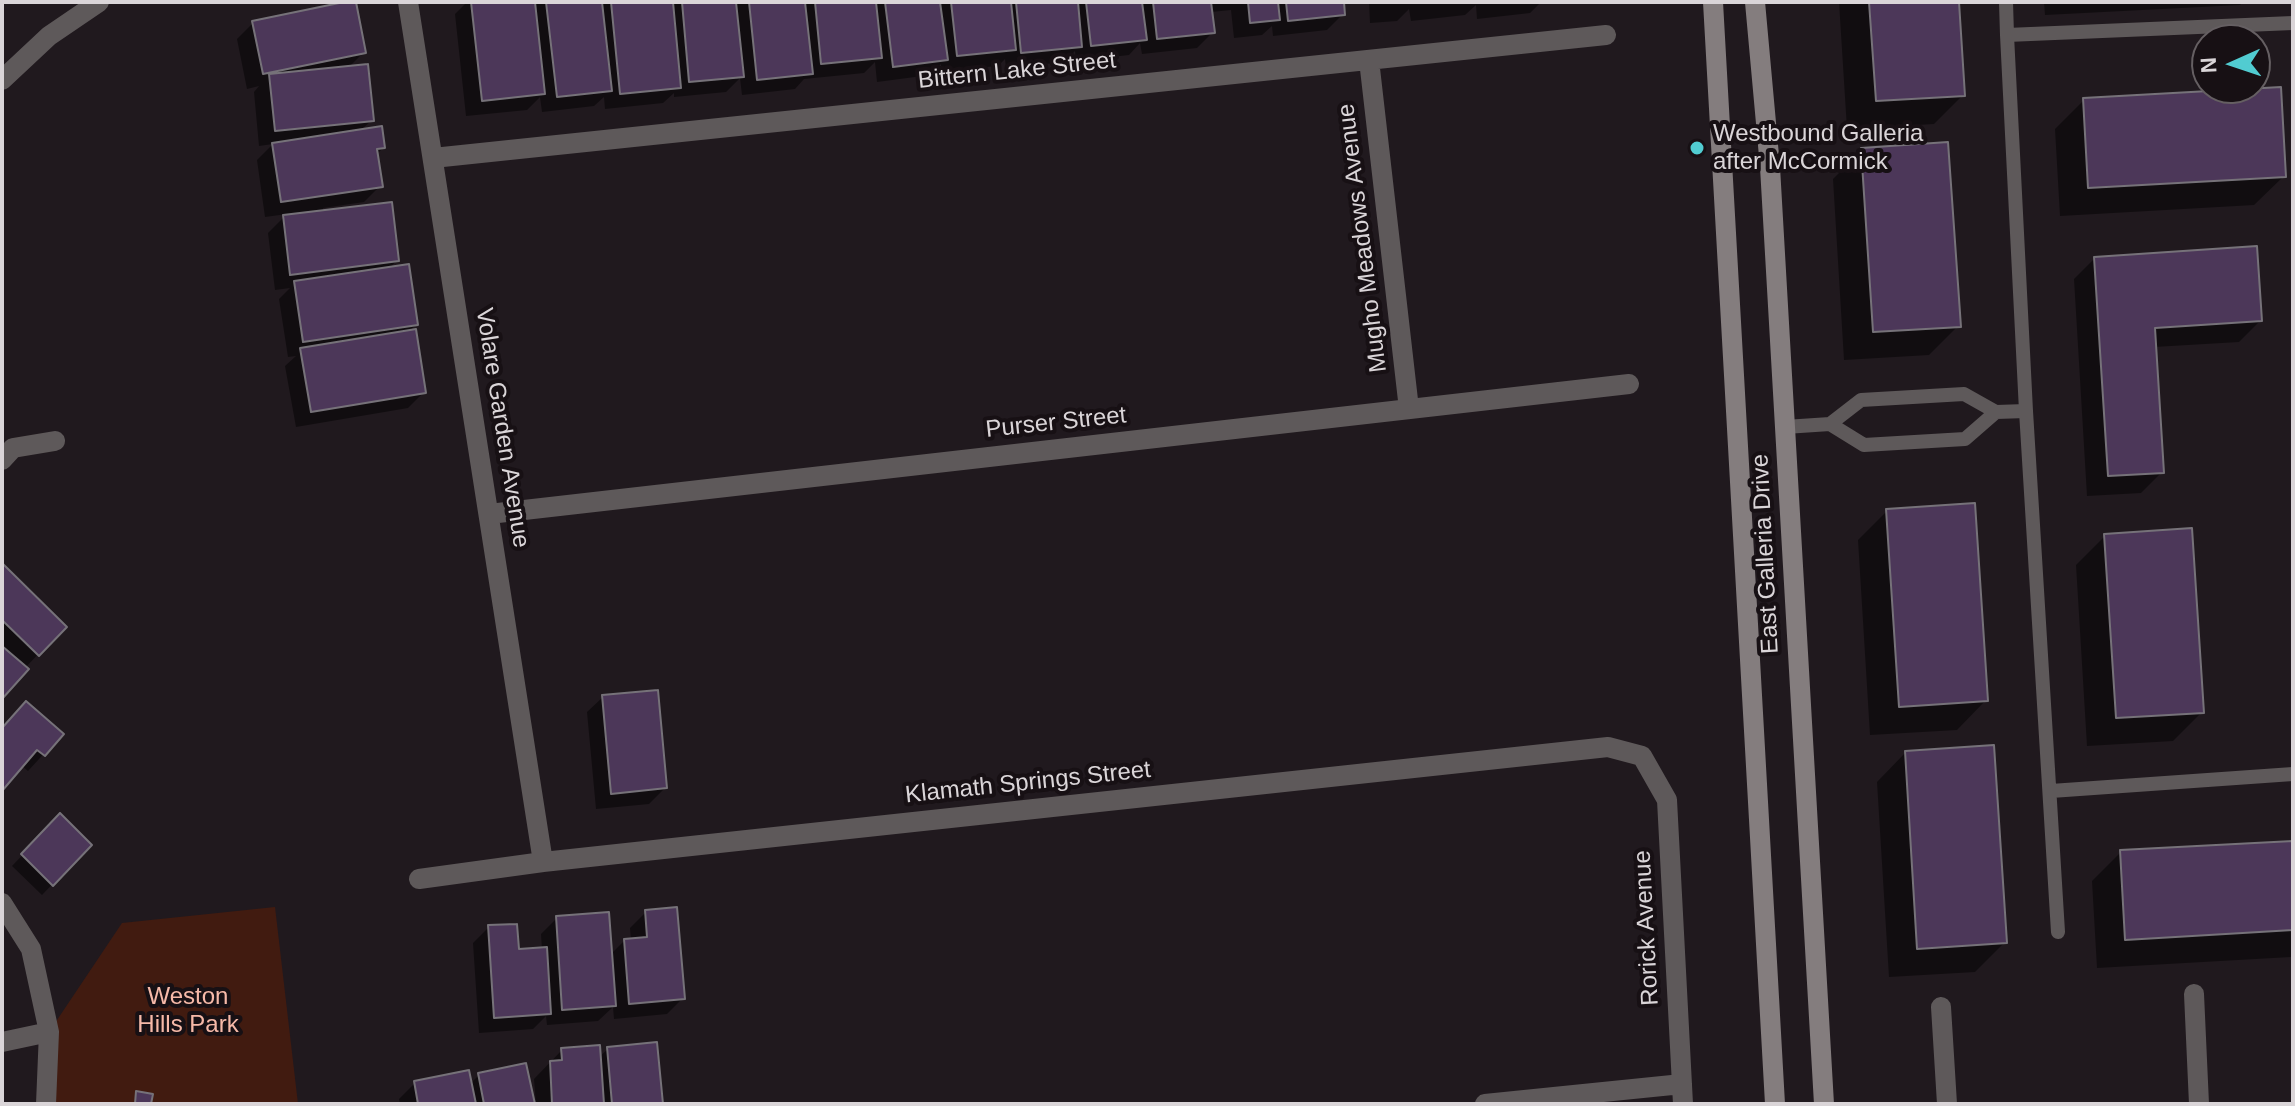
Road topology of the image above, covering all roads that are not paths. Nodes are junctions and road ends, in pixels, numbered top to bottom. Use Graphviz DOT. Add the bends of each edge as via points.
graph roads {
  1 [pos="99,2"];
  2 [pos="408,2"];
  3 [pos="1713,2"];
  4 [pos="1755,2"];
  5 [pos="2006,2"];
  6 [pos="2293,23"];
  7 [pos="1606,35"];
  8 [pos="2007,35"];
  9 [pos="1369,60"];
  10 [pos="2,80"];
  11 [pos="433,158"];
  12 [pos="1629,384"];
  13 [pos="1409,409"];
  14 [pos="2026,411"];
  15 [pos="1996,412"];
  16 [pos="1830,424"];
  17 [pos="1785,427"];
  18 [pos="55,441"];
  19 [pos="2,460"];
  20 [pos="489,514"];
  21 [pos="1642,756"];
  22 [pos="2293,774"];
  23 [pos="2051,791"];
  24 [pos="543,862"];
  25 [pos="419,879"];
  26 [pos="2,903"];
  27 [pos="2058,932"];
  28 [pos="2194,994"];
  29 [pos="1941,1007"];
  30 [pos="49,1032"];
  31 [pos="2,1042"];
  32 [pos="1682,1094"];
  33 [pos="46,1104"];
  34 [pos="1485,1104"];
  35 [pos="1775,1104"];
  36 [pos="1824,1104"];
  37 [pos="1947,1104"];
  38 [pos="2199,1104"];
  1 -- 10 [label="street" via="49,36"];
  2 -- 11 [label="street, Volare Garden Avenue"];
  3 -- 35 [label="main road, East Galleria Drive"];
  4 -- 17 [label="main road, East Galleria Drive"];
  5 -- 8 [label="lane"];
  6 -- 8 [label="lane"];
  7 -- 9 [label="street, Bittern Lake Street"];
  8 -- 14 [label="lane"];
  9 -- 11 [label="street, Bittern Lake Street"];
  9 -- 13 [label="street, Mugho Meadows Avenue"];
  11 -- 20 [label="street, Volare Garden Avenue"];
  12 -- 13 [label="street, Purser Street"];
  13 -- 20 [label="street, Purser Street"];
  14 -- 15 [label="lane"];
  14 -- 23 [label="lane"];
  15 -- 16 [label="lane" via="1964,394 1861,400"];
  15 -- 16 [label="lane" via="1965,439 1864,445"];
  16 -- 17 [label="lane"];
  17 -- 36 [label="main road, East Galleria Drive"];
  18 -- 19 [label="street" via="13,448"];
  20 -- 24 [label="street, Volare Garden Avenue"];
  21 -- 24 [label="street, Klamath Springs Street" via="1608,747"];
  21 -- 32 [label="street, Rorick Avenue" via="1667,800"];
  22 -- 23 [label="lane"];
  23 -- 27 [label="lane"];
  24 -- 25 [label="street, Klamath Springs Street"];
  26 -- 30 [label="street" via="31,949"];
  28 -- 38 [label="street"];
  29 -- 37 [label="street"];
  30 -- 31 [label="street"];
  30 -- 33 [label="street"];
  32 -- 34 [label="street"];
}
